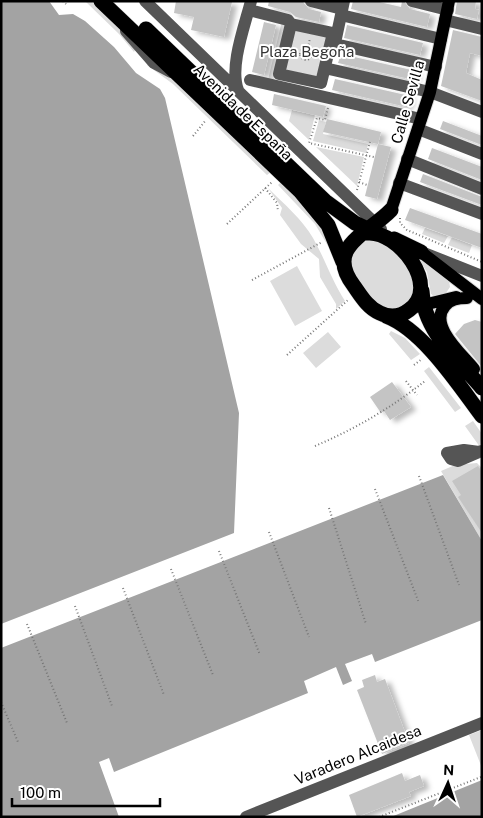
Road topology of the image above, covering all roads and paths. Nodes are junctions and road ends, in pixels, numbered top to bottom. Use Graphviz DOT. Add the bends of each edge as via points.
graph roads {
  1 [pos="63,1"];
  2 [pos="101,1"];
  3 [pos="145,1"];
  4 [pos="412,1"];
  5 [pos="315,2"];
  6 [pos="66,4"];
  7 [pos="250,6"];
  8 [pos="117,8"];
  9 [pos="343,8"];
  10 [pos="448,10"];
  11 [pos="291,24"];
  12 [pos="482,29"];
  13 [pos="335,36"];
  14 [pos="441,40"];
  15 [pos="309,48"];
  16 [pos="236,64"];
  17 [pos="216,68"];
  18 [pos="436,68"];
  19 [pos="329,69"];
  20 [pos="277,79"];
  21 [pos="250,80"];
  22 [pos="238,90"];
  23 [pos="325,91"];
  24 [pos="430,92"];
  25 [pos="482,112"];
  26 [pos="206,120"];
  27 [pos="419,124"];
  28 [pos="193,136"];
  29 [pos="370,142"];
  30 [pos="482,154"];
  31 [pos="366,155"];
  32 [pos="374,157"];
  33 [pos="407,159"];
  34 [pos="272,182"];
  35 [pos="359,182"];
  36 [pos="399,183"];
  37 [pos="367,185"];
  38 [pos="265,188"];
  39 [pos="482,189"];
  40 [pos="357,190"];
  41 [pos="278,210"];
  42 [pos="390,210"];
  43 [pos="482,214"];
  44 [pos="227,224"];
  45 [pos="379,234"];
  46 [pos="322,242"];
  47 [pos="421,252"];
  48 [pos="343,262"];
  49 [pos="482,262"];
  50 [pos="482,276"];
  51 [pos="252,280"];
  52 [pos="467,298"];
  53 [pos="350,299"];
  54 [pos="482,299"];
  55 [pos="419,300"];
  56 [pos="482,304"];
  57 [pos="385,315"];
  58 [pos="287,355"];
  59 [pos="425,357"];
  60 [pos="414,365"];
  61 [pos="482,379"];
  62 [pos="406,381"];
  63 [pos="426,381"];
  64 [pos="482,388"];
  65 [pos="413,390"];
  66 [pos="417,395"];
  67 [pos="482,416"];
  68 [pos="315,446"];
  69 [pos="481,452"];
  70 [pos="419,476"];
  71 [pos="375,489"];
  72 [pos="329,508"];
  73 [pos="268,532"];
  74 [pos="218,551"];
  75 [pos="171,569"];
  76 [pos="459,585"];
  77 [pos="123,588"];
  78 [pos="419,603"];
  79 [pos="75,606"];
  80 [pos="27,624"];
  81 [pos="366,624"];
  82 [pos="309,637"];
  83 [pos="260,655"];
  84 [pos="213,675"];
  85 [pos="164,695"];
  86 [pos="1,702"];
  87 [pos="112,706"];
  88 [pos="67,722"];
  89 [pos="482,723"];
  90 [pos="18,742"];
  91 [pos="481,777"];
  92 [pos="246,817"];
  93 [pos="379,817"];
  1 -- 6 [label="path"];
  2 -- 8 [label="highway, Avenida de España"];
  3 -- 17 [label="street, Avenida de España"];
  4 -- 10 [label="street"];
  5 -- 9 [label="street"];
  7 -- 11 [label="street"];
  7 -- 16 [label="street"];
  8 -- 45 [label="highway, Avenida de España" via="325,201 343,215"];
  8 -- 48 [label="highway, Avenida de España" via="315,208 332,233"];
  9 -- 13 [label="street"];
  9 -- 14 [label="street"];
  10 -- 12 [label="street"];
  10 -- 14 [label="main road, Calle Sevilla"];
  11 -- 13 [label="street"];
  11 -- 20 [label="street"];
  13 -- 18 [label="street"];
  13 -- 19 [label="street"];
  13 -- 23 [label="street"];
  14 -- 18 [label="main road, Calle Sevilla"];
  15 -- 15 [label="path" via="301,51 303,59 311,57"];
  16 -- 17 [label="street" via="229,69"];
  16 -- 22 [label="street"];
  17 -- 22 [label="street, Avenida de España"];
  18 -- 24 [label="main road, Calle Sevilla"];
  19 -- 23 [label="street"];
  19 -- 24 [label="street"];
  20 -- 21 [label="street"];
  20 -- 23 [label="street"];
  22 -- 45 [label="street, Avenida de España"];
  23 -- 27 [label="street"];
  23 -- 31 [label="path" via="325,120 317,118 308,143"];
  24 -- 25 [label="street"];
  24 -- 27 [label="main road, Calle Sevilla"];
  26 -- 28 [label="path"];
  27 -- 30 [label="street"];
  27 -- 33 [label="main road, Calle Sevilla"];
  29 -- 31 [label="path"];
  31 -- 32 [label="path"];
  31 -- 35 [label="path"];
  33 -- 36 [label="main road, Calle Sevilla"];
  33 -- 39 [label="street"];
  34 -- 38 [label="path"];
  35 -- 37 [label="path"];
  35 -- 40 [label="path"];
  36 -- 42 [label="main road, Calle Sevilla"];
  36 -- 43 [label="street"];
  38 -- 41 [label="path" via="277,203"];
  38 -- 44 [label="path"];
  42 -- 45 [label="highway"];
  42 -- 49 [label="path" via="400,214 400,222 407,230"];
  45 -- 47 [label="highway"];
  45 -- 48 [label="highway" via="347,247"];
  45 -- 55 [label="highway" via="416,268"];
  46 -- 51 [label="path"];
  47 -- 50 [label="street"];
  47 -- 54 [label="main road"];
  48 -- 57 [label="highway" via="347,278 368,305"];
  52 -- 55 [label="main road"];
  52 -- 56 [label="main road"];
  52 -- 61 [label="main road" via="446,304 440,321 445,333"];
  53 -- 58 [label="path"];
  55 -- 57 [label="highway" via="400,315"];
  55 -- 64 [label="highway" via="432,326"];
  57 -- 67 [label="highway" via="418,336"];
  59 -- 60 [label="path"];
  62 -- 65 [label="path"];
  63 -- 65 [label="path"];
  65 -- 66 [label="path"];
  65 -- 68 [label="path" via="357,427"];
  69 -- 69 [label="street" via="458,461 451,459 447,452"];
  70 -- 76 [label="path"];
  71 -- 78 [label="path"];
  72 -- 81 [label="path"];
  73 -- 82 [label="path"];
  74 -- 83 [label="path"];
  75 -- 84 [label="path"];
  77 -- 85 [label="path"];
  79 -- 87 [label="path"];
  80 -- 88 [label="path"];
  86 -- 90 [label="path"];
  89 -- 92 [label="street, Varadero Alcaidesa"];
  91 -- 93 [label="path"];
}
